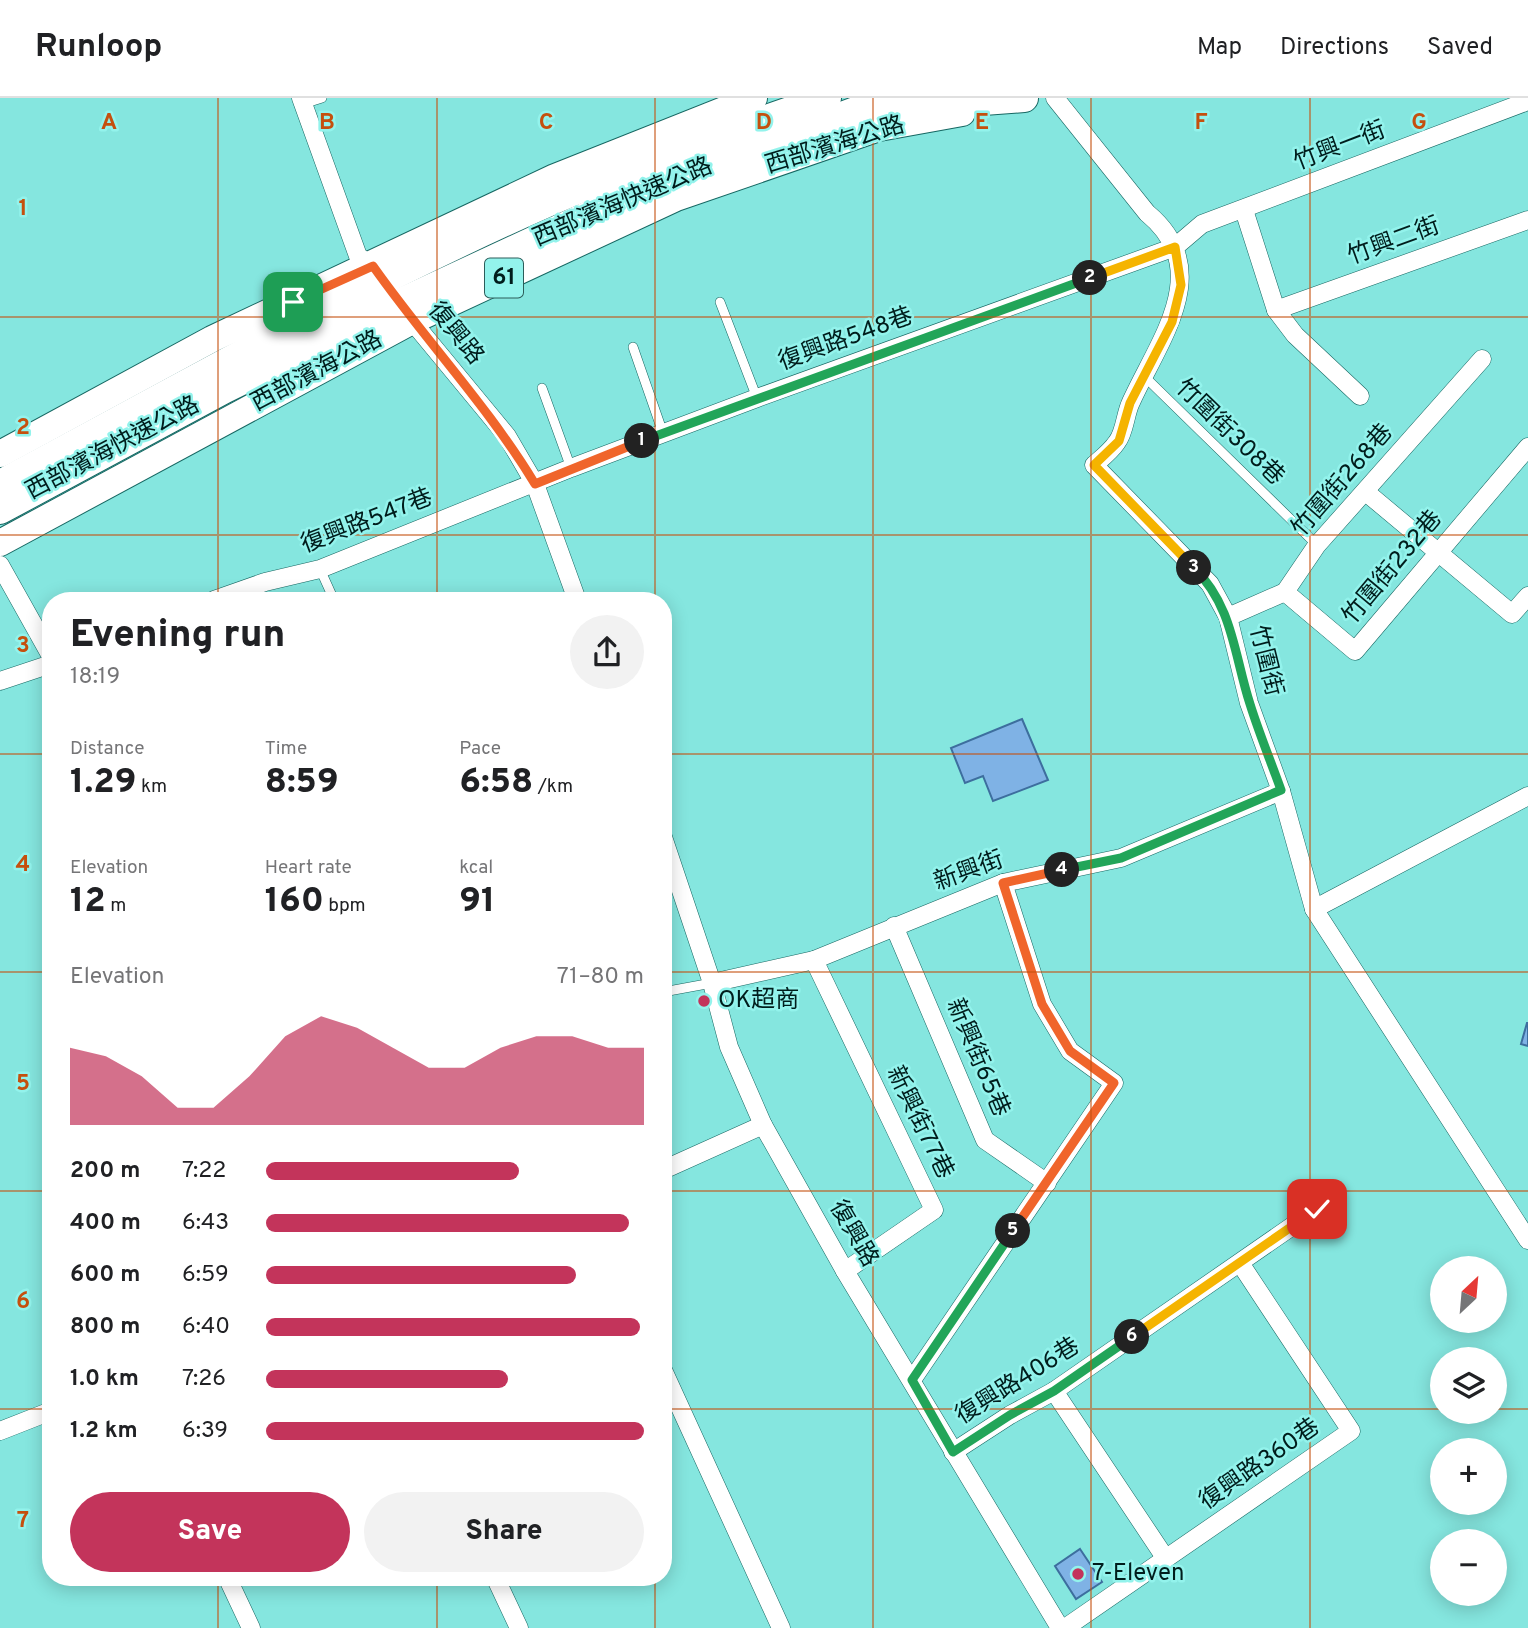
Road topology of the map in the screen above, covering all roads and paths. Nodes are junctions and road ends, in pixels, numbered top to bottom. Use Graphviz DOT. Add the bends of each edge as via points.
graph roads {
  1 [pos="322,98"];
  2 [pos="754,98"];
  3 [pos="827,98"];
  4 [pos="921,98"];
  5 [pos="1024,98"];
  6 [pos="1041,98"];
  7 [pos="1055,98"];
  8 [pos="302,101"];
  9 [pos="1528,101"];
  10 [pos="858,110"];
  11 [pos="1244,210"];
  12 [pos="1528,220"];
  13 [pos="1175,247"];
  14 [pos="392,293"];
  15 [pos="720,302"];
  16 [pos="1276,310"];
  17 [pos="633,347"];
  18 [pos="1482,359"];
  19 [pos="1144,377"];
  20 [pos="542,387"];
  21 [pos="1360,396"];
  22 [pos="757,398"];
  23 [pos="663,433"];
  24 [pos="1528,447"];
  25 [pos="0,454"];
  26 [pos="571,468"];
  27 [pos="0,484"];
  28 [pos="535,484"];
  29 [pos="1367,493"];
  30 [pos="0,509"];
  31 [pos="0,543"];
  32 [pos="1317,545"];
  33 [pos="1438,552"];
  34 [pos="0,565"];
  35 [pos="320,569"];
  36 [pos="257,592"];
  37 [pos="330,592"];
  38 [pos="574,592"];
  39 [pos="1285,592"];
  40 [pos="1528,596"];
  41 [pos="1228,617"];
  42 [pos="42,640"];
  43 [pos="42,667"];
  44 [pos="0,681"];
  45 [pos="1281,790"];
  46 [pos="1528,796"];
  47 [pos="672,881"];
  48 [pos="1003,883"];
  49 [pos="1314,909"];
  50 [pos="894,926"];
  51 [pos="814,960"];
  52 [pos="712,983"];
  53 [pos="672,990"];
  54 [pos="763,1125"];
  55 [pos="672,1166"];
  56 [pos="1047,1183"];
  57 [pos="1317,1209"];
  58 [pos="1528,1240"];
  59 [pos="1240,1263"];
  60 [pos="845,1271"];
  61 [pos="912,1380"];
  62 [pos="672,1390"];
  63 [pos="1054,1391"];
  64 [pos="42,1415"];
  65 [pos="0,1431"];
  66 [pos="953,1452"];
  67 [pos="1166,1559"];
  68 [pos="232,1586"];
  69 [pos="499,1586"];
  70 [pos="251,1628"];
  71 [pos="520,1628"];
  72 [pos="781,1628"];
  73 [pos="1062,1628"];
  1 -- 8 [label="lane"];
  2 -- 14 [label="main road, 西部濱海公路 / 61" via="555,177"];
  3 -- 14 [label="highway, 西部濱海快速公路 / 61" via="544,204"];
  4 -- 10 [label="highway, 西部濱海快速公路 / 61"];
  5 -- 10 [label="highway"];
  6 -- 14 [label="main road, 西部濱海公路 / 61" via="879,128"];
  7 -- 13 [label="street, 竹圍街" via="1147,213 1164,227"];
  8 -- 14 [label="street, 復興路" via="358,257"];
  9 -- 11 [label="street, 竹興一街"];
  10 -- 14 [label="highway, 西部濱海快速公路 / 61" via="634,194"];
  11 -- 13 [label="street, 竹興一街" via="1202,224"];
  11 -- 16 [label="street"];
  12 -- 16 [label="street, 竹興二街"];
  13 -- 19 [label="street, 竹圍街" via="1181,285 1172,322"];
  13 -- 22 [label="street, 復興路548巷"];
  14 -- 25 [label="main road, 西部濱海公路 / 61" via="212,339"];
  14 -- 27 [label="highway, 西部濱海快速公路 / 61"];
  14 -- 28 [label="street, 復興路" via="506,436"];
  14 -- 30 [label="highway, 西部濱海快速公路 / 61"];
  14 -- 31 [label="main road, 西部濱海公路 / 61"];
  15 -- 22 [label="lane"];
  16 -- 21 [label="street" via="1295,335"];
  17 -- 23 [label="lane"];
  18 -- 29 [label="street, 竹圍街268巷"];
  19 -- 32 [label="lane, 竹圍街308巷"];
  19 -- 41 [label="street, 竹圍街" via="1130,403 1119,441 1094,465 1210,584"];
  20 -- 26 [label="lane"];
  22 -- 23 [label="street, 復興路548巷"];
  23 -- 26 [label="street, 復興路548巷"];
  24 -- 33 [label="street, 竹圍街232巷"];
  26 -- 28 [label="street, 復興路548巷"];
  28 -- 35 [label="street, 復興路547巷"];
  28 -- 38 [label="street, 復興路"];
  29 -- 32 [label="street, 竹圍街268巷"];
  29 -- 33 [label="street"];
  32 -- 39 [label="street, 竹圍街268巷"];
  33 -- 39 [label="street, 竹圍街232巷" via="1355,651"];
  33 -- 40 [label="street" via="1513,614"];
  34 -- 42 [label="street"];
  35 -- 36 [label="street, 復興路547巷"];
  35 -- 37 [label="lane"];
  39 -- 41 [label="street"];
  41 -- 45 [label="street, 竹圍街" via="1249,703"];
  43 -- 44 [label="street"];
  45 -- 48 [label="street, 新興街" via="1121,858"];
  45 -- 49 [label="street, 竹圍街"];
  46 -- 49 [label="street"];
  47 -- 52 [label="street, 復興路"];
  48 -- 50 [label="street, 新興街"];
  48 -- 56 [label="street" via="1042,1004 1070,1051 1114,1083"];
  49 -- 58 [label="street, 竹圍街"];
  50 -- 51 [label="street, 新興街"];
  50 -- 56 [label="street, 新興街65巷" via="985,1140"];
  51 -- 52 [label="street, 新興街"];
  51 -- 60 [label="street, 新興街77巷" via="934,1210"];
  52 -- 53 [label="lane"];
  52 -- 54 [label="street, 復興路" via="729,1046"];
  54 -- 55 [label="street"];
  54 -- 60 [label="street, 復興路"];
  56 -- 61 [label="street"];
  57 -- 59 [label="street, 復興路406巷"];
  59 -- 63 [label="street, 復興路406巷"];
  59 -- 67 [label="street, 復興路360巷" via="1351,1431"];
  60 -- 61 [label="street, 復興路"];
  61 -- 66 [label="street, 復興路"];
  62 -- 72 [label="street"];
  63 -- 66 [label="street, 復興路406巷"];
  63 -- 67 [label="street"];
  64 -- 65 [label="street"];
  66 -- 73 [label="street, 復興路"];
  67 -- 73 [label="street, 復興路360巷"];
  68 -- 70 [label="street"];
  69 -- 71 [label="street"];
}
